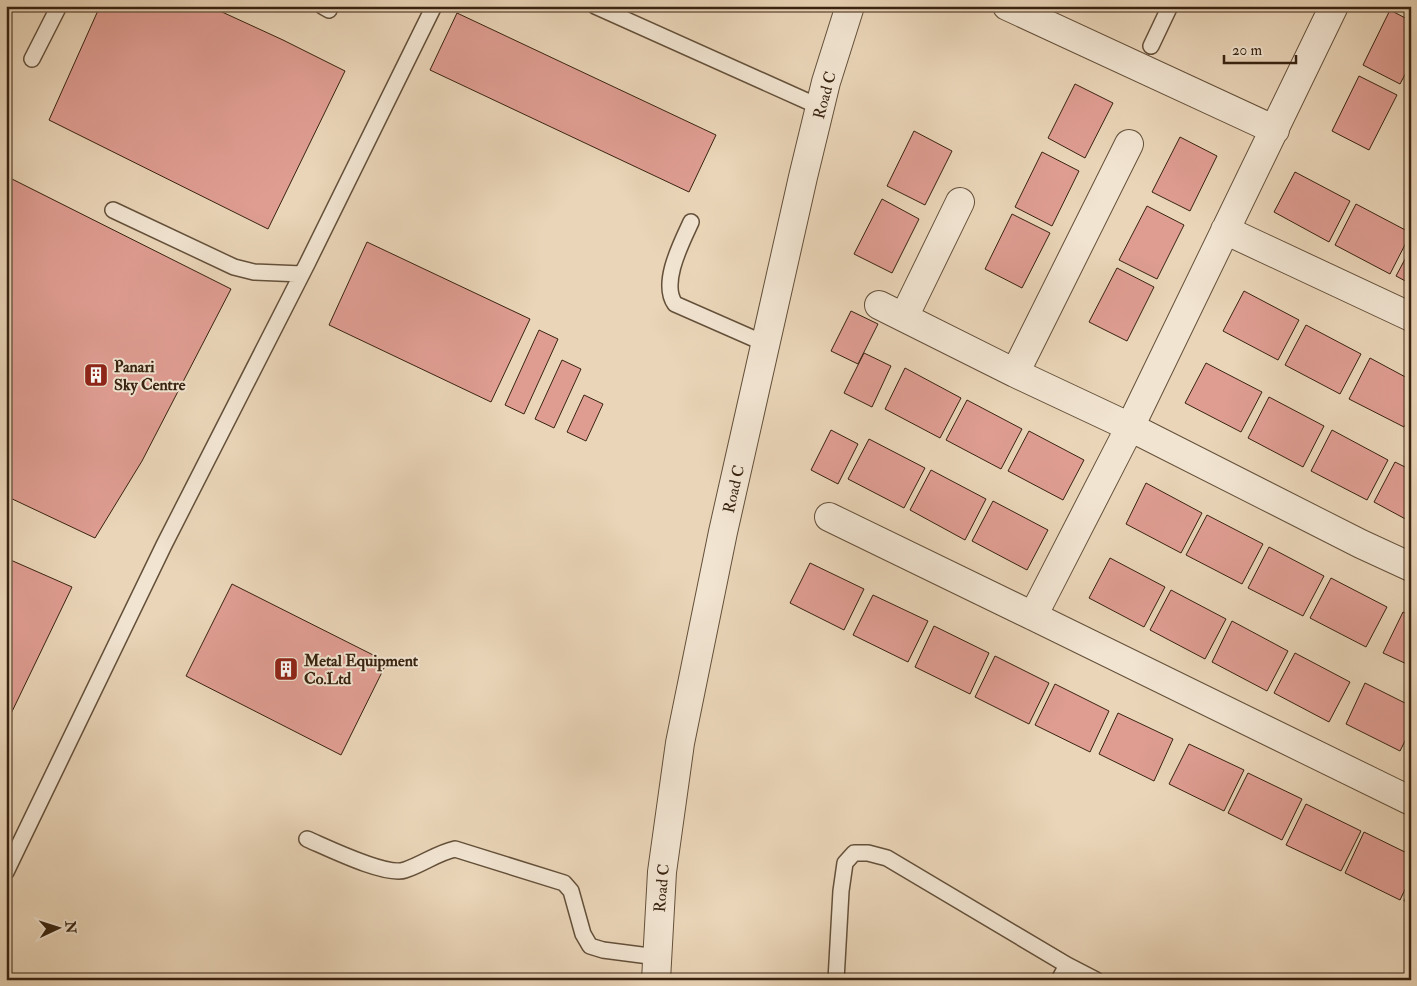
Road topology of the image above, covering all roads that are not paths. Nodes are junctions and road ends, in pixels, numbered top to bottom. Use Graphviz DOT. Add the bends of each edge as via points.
graph roads {
  1 [pos="59,6"];
  2 [pos="434,6"];
  3 [pos="595,6"];
  4 [pos="850,6"];
  5 [pos="1008,6"];
  6 [pos="1170,6"];
  7 [pos="1334,6"];
  8 [pos="1151,46"];
  9 [pos="32,59"];
  10 [pos="820,107"];
  11 [pos="1275,130"];
  12 [pos="1129,144"];
  13 [pos="960,202"];
  14 [pos="113,210"];
  15 [pos="691,222"];
  16 [pos="1225,230"];
  17 [pos="302,274"];
  18 [pos="878,305"];
  19 [pos="904,317"];
  20 [pos="1411,317"];
  21 [pos="766,344"];
  22 [pos="1015,373"];
  23 [pos="1130,427"];
  24 [pos="828,517"];
  25 [pos="1411,567"];
  26 [pos="1033,616"];
  27 [pos="1411,801"];
  28 [pos="307,839"];
  29 [pos="6,872"];
  30 [pos="1067,965"];
  31 [pos="656,968"];
  32 [pos="836,980"];
  33 [pos="1059,980"];
  34 [pos="1096,980"];
  1 -- 9 [label="lane"];
  2 -- 17 [label="lane"];
  3 -- 10 [label="lane"];
  4 -- 10 [label="street, Road C"];
  5 -- 11 [label="street"];
  6 -- 8 [label="lane"];
  7 -- 11 [label="street"];
  10 -- 21 [label="street, Road C"];
  11 -- 16 [label="street"];
  12 -- 22 [label="street"];
  13 -- 19 [label="street"];
  14 -- 17 [label="lane" via="234,267 254,272"];
  15 -- 21 [label="lane" via="674,260 672,298 676,304"];
  16 -- 20 [label="street"];
  16 -- 23 [label="street"];
  17 -- 29 [label="lane" via="164,545"];
  18 -- 19 [label="street"];
  19 -- 22 [label="street"];
  21 -- 31 [label="street, Road C" via="680,743 662,872"];
  22 -- 23 [label="street"];
  23 -- 25 [label="street"];
  23 -- 26 [label="street"];
  24 -- 26 [label="street"];
  26 -- 27 [label="street"];
  28 -- 31 [label="lane" via="360,862 390,870 404,871 455,849 564,883 571,891 583,934 590,946"];
  30 -- 32 [label="lane" via="887,858 854,853 845,862"];
  30 -- 33 [label="lane"];
  30 -- 34 [label="lane"];
}
